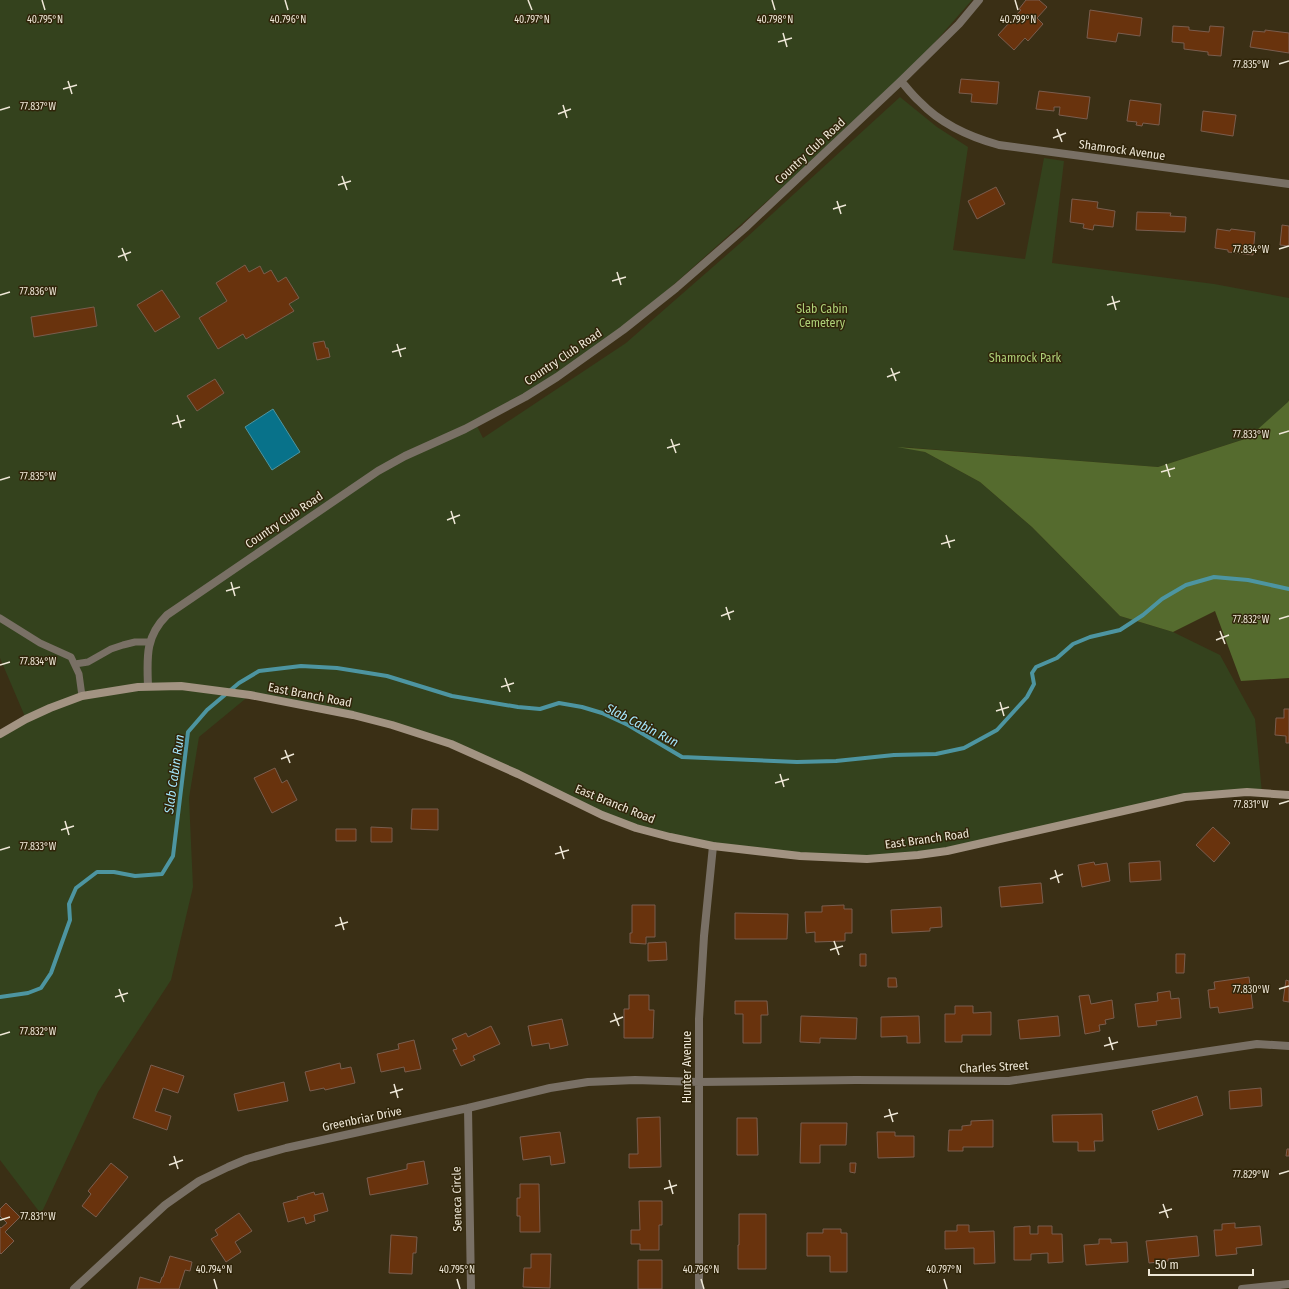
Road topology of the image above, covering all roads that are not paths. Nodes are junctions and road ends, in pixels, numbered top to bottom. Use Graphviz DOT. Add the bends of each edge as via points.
graph roads {
  1 [pos="979,0"];
  2 [pos="901,81"];
  3 [pos="1289,184"];
  4 [pos="0,618"];
  5 [pos="150,642"];
  6 [pos="75,664"];
  7 [pos="148,686"];
  8 [pos="82,696"];
  9 [pos="0,734"];
  10 [pos="1289,795"];
  11 [pos="713,846"];
  12 [pos="1289,1046"];
  13 [pos="699,1082"];
  14 [pos="468,1108"];
  15 [pos="1289,1284"];
  16 [pos="74,1289"];
  17 [pos="471,1289"];
  18 [pos="699,1289"];
  19 [pos="1242,1289"];
  1 -- 2 [label="street, Country Club Road" via="959,24"];
  2 -- 3 [label="street, Shamrock Avenue" via="920,103 947,124 975,138 999,145"];
  2 -- 5 [label="street, Country Club Road" via="745,228 623,330 525,397 466,429 405,456 358,484 167,615 158,624"];
  4 -- 6 [label="lane" via="70,658"];
  5 -- 6 [label="lane" via="123,645 88,662"];
  5 -- 7 [label="street, Country Club Road" via="147,661"];
  6 -- 8 [label="lane"];
  7 -- 8 [label="main road, East Branch Road"];
  7 -- 11 [label="main road, East Branch Road" via="181,686 250,695 392,725 452,744 629,825"];
  8 -- 9 [label="main road, East Branch Road" via="26,719"];
  10 -- 11 [label="main road, East Branch Road" via="1247,792 1185,797 947,851 918,855 866,859 800,856"];
  11 -- 13 [label="street, Hunter Avenue" via="699,1019"];
  12 -- 13 [label="street, Charles Street" via="1257,1044 1009,1081"];
  13 -- 14 [label="street, Greenbriar Drive" via="588,1082 550,1088"];
  13 -- 18 [label="street, Hunter Avenue"];
  14 -- 16 [label="street, Greenbriar Drive" via="286,1148 228,1167 200,1181 165,1205"];
  14 -- 17 [label="street, Seneca Circle"];
  15 -- 19 [label="street"];
}
